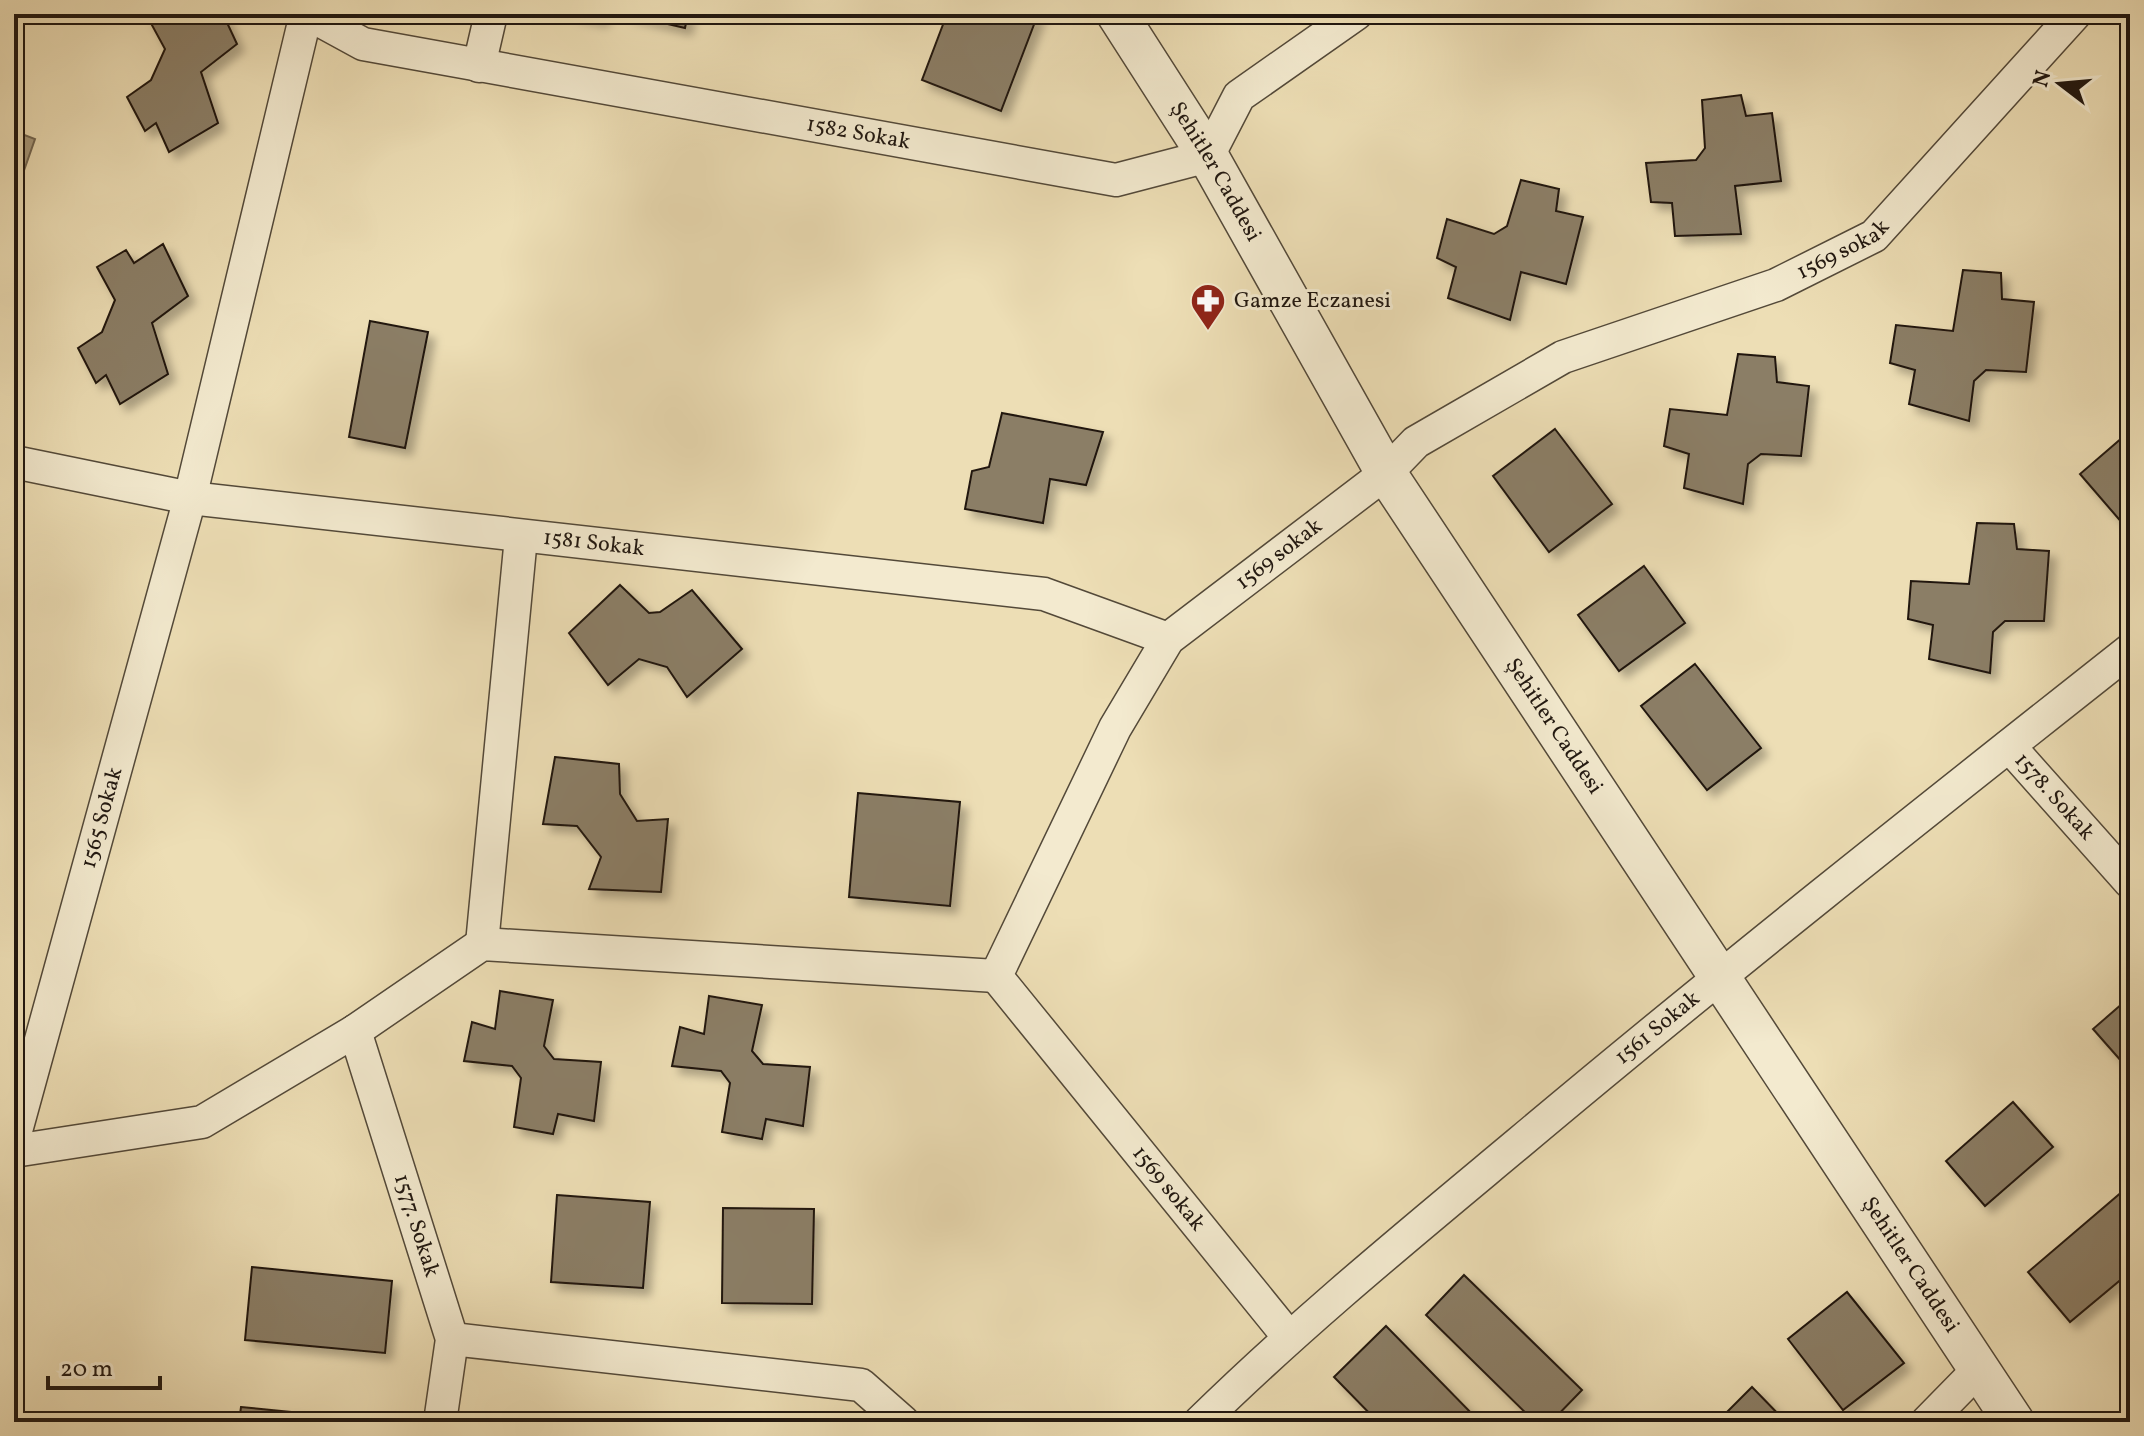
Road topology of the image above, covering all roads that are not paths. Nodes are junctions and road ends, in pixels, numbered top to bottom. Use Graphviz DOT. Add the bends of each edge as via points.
graph roads {
  1 [pos="307,14"];
  2 [pos="491,14"];
  3 [pos="1117,14"];
  4 [pos="1356,14"];
  5 [pos="2075,14"];
  6 [pos="479,66"];
  7 [pos="1208,156"];
  8 [pos="14,462"];
  9 [pos="1386,473"];
  10 [pos="190,498"];
  11 [pos="521,537"];
  12 [pos="1168,639"];
  13 [pos="2130,650"];
  14 [pos="2009,746"];
  15 [pos="2130,882"];
  16 [pos="482,944"];
  17 [pos="996,976"];
  18 [pos="1720,976"];
  19 [pos="355,1031"];
  20 [pos="14,1138"];
  21 [pos="14,1151"];
  22 [pos="1288,1336"];
  23 [pos="452,1339"];
  24 [pos="1977,1371"];
  25 [pos="440,1422"];
  26 [pos="903,1422"];
  27 [pos="1200,1422"];
  28 [pos="1927,1422"];
  29 [pos="2014,1422"];
  1 -- 6 [label="street, 1582 Sokak" via="363,44"];
  1 -- 10 [label="street, 1565 Sokak"];
  2 -- 6 [label="street"];
  3 -- 7 [label="street, Şehitler Caddesi"];
  4 -- 7 [label="street" via="1239,96"];
  5 -- 9 [label="street, 1569 sokak" via="1874,236 1776,285 1563,357 1416,442"];
  6 -- 7 [label="street, 1582 Sokak" via="1116,180"];
  7 -- 9 [label="street, Şehitler Caddesi"];
  8 -- 10 [label="street, 1581 Sokak"];
  9 -- 12 [label="street, 1569 sokak"];
  9 -- 18 [label="street, Şehitler Caddesi"];
  10 -- 11 [label="street, 1581 Sokak"];
  10 -- 20 [label="street, 1565 Sokak"];
  11 -- 12 [label="street, 1581 Sokak" via="1044,594"];
  11 -- 16 [label="street"];
  12 -- 17 [label="street, 1569 sokak" via="1115,728"];
  13 -- 14 [label="street, 1561 Sokak"];
  14 -- 15 [label="street, 1578. Sokak"];
  14 -- 18 [label="street, 1561 Sokak"];
  16 -- 17 [label="street"];
  16 -- 19 [label="street"];
  17 -- 22 [label="street, 1569 sokak"];
  18 -- 22 [label="street, 1561 Sokak"];
  18 -- 24 [label="street, Şehitler Caddesi"];
  19 -- 21 [label="street" via="202,1122"];
  19 -- 23 [label="street, 1577. Sokak"];
  22 -- 27 [label="street, 1561 Sokak"];
  23 -- 25 [label="street, 1577. Sokak"];
  23 -- 26 [label="street" via="861,1385"];
  24 -- 28 [label="street"];
  24 -- 29 [label="street, Şehitler Caddesi"];
}
